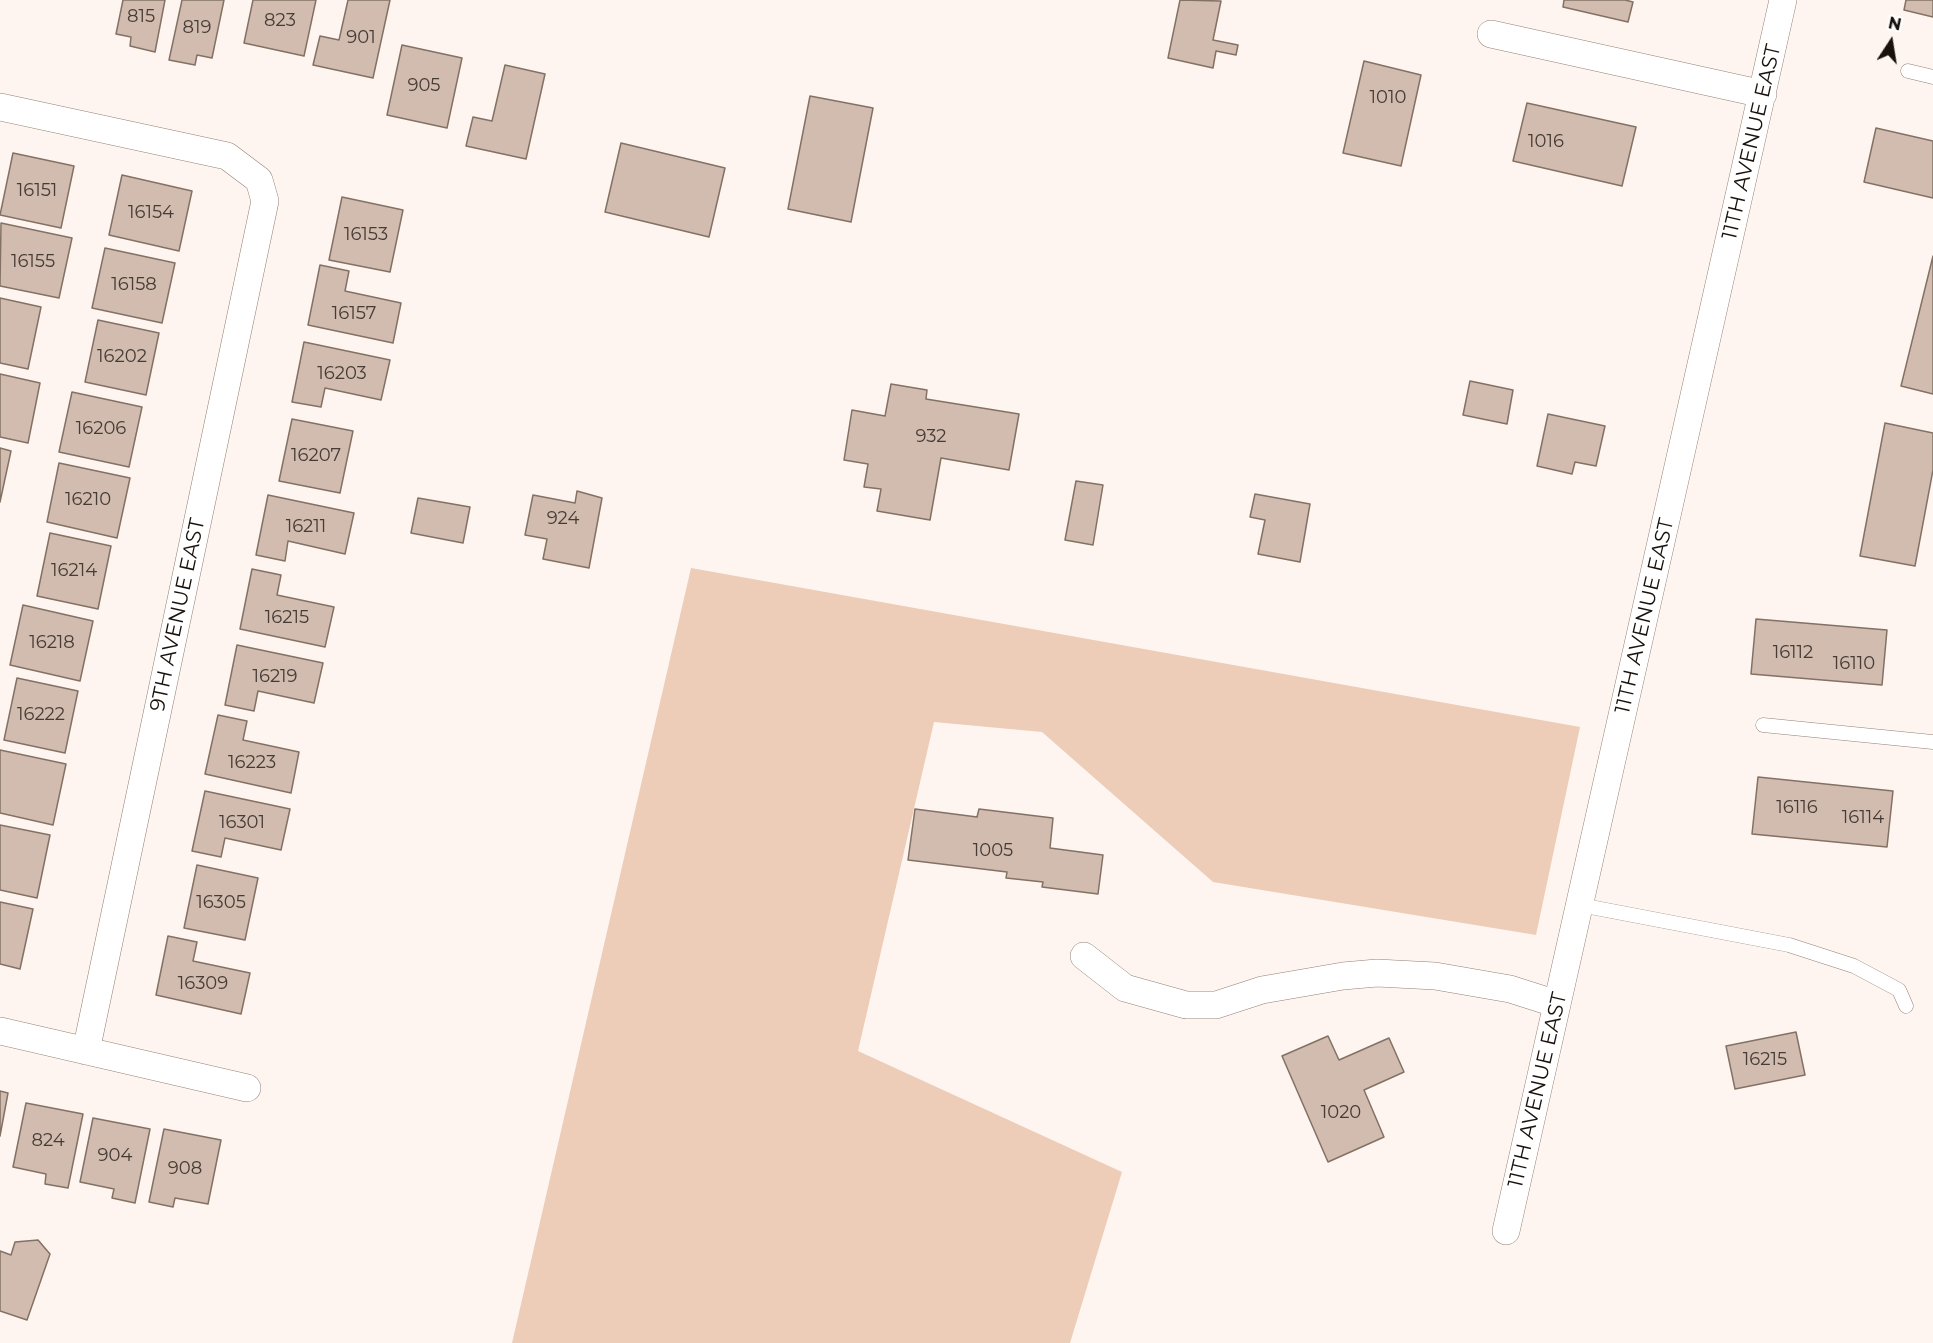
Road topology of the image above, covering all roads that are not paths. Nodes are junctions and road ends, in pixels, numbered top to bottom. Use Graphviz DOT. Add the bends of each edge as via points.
graph roads {
  1 [pos="1783,0"];
  2 [pos="1491,34"];
  3 [pos="1908,71"];
  4 [pos="1933,77"];
  5 [pos="1763,94"];
  6 [pos="0,107"];
  7 [pos="1763,725"];
  8 [pos="1933,742"];
  9 [pos="1580,905"];
  10 [pos="1084,956"];
  11 [pos="1557,1004"];
  12 [pos="1906,1006"];
  13 [pos="0,1031"];
  14 [pos="86,1051"];
  15 [pos="247,1088"];
  16 [pos="1506,1232"];
  1 -- 5 [label="street, 11TH AVENUE EAST"];
  2 -- 5 [label="street"];
  3 -- 4 [label="lane"];
  5 -- 9 [label="street, 11TH AVENUE EAST"];
  6 -- 14 [label="street, 9TH AVENUE EAST" via="227,156 259,180 265,201"];
  7 -- 8 [label="lane"];
  9 -- 11 [label="street, 11TH AVENUE EAST"];
  9 -- 12 [label="lane" via="1789,945 1854,966 1899,990"];
  10 -- 11 [label="street" via="1125,988 1186,1005 1216,1005 1262,990 1377,973 1435,976 1510,989"];
  11 -- 16 [label="street, 11TH AVENUE EAST"];
  13 -- 14 [label="street"];
  14 -- 15 [label="street"];
}
